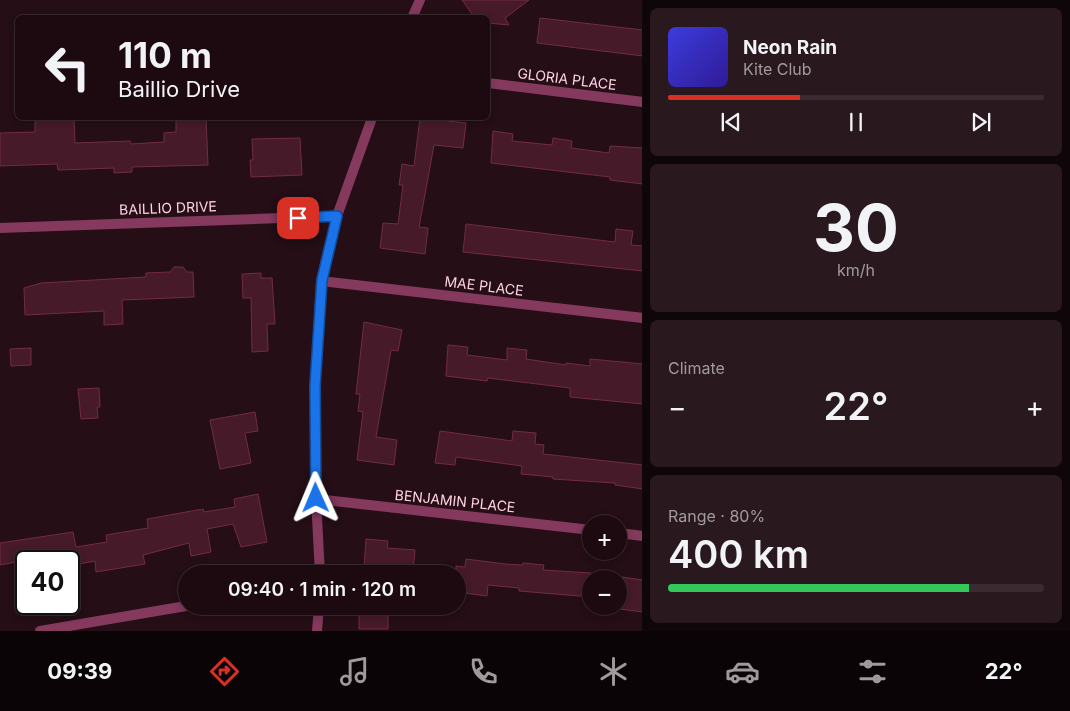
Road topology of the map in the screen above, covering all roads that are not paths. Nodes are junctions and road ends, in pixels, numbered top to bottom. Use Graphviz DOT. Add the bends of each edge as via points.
graph roads {
  1 [pos="420,0"];
  2 [pos="413,15"];
  3 [pos="490,83"];
  4 [pos="642,102"];
  5 [pos="371,120"];
  6 [pos="337,216"];
  7 [pos="0,228"];
  8 [pos="322,280"];
  9 [pos="642,318"];
  10 [pos="316,498"];
  11 [pos="582,529"];
  12 [pos="627,534"];
  13 [pos="642,536"];
  14 [pos="320,565"];
  15 [pos="178,607"];
  16 [pos="318,615"];
  17 [pos="40,631"];
  18 [pos="317,631"];
  1 -- 2 [label="street"];
  3 -- 4 [label="street, GLORIA PLACE"];
  5 -- 6 [label="street"];
  6 -- 7 [label="street, BAILLIO DRIVE"];
  6 -- 8 [label="street"];
  8 -- 9 [label="street, MAE PLACE"];
  8 -- 10 [label="street" via="315,386"];
  10 -- 11 [label="street, BENJAMIN PLACE"];
  10 -- 14 [label="street"];
  12 -- 13 [label="street"];
  15 -- 17 [label="street"];
  16 -- 18 [label="street"];
}
